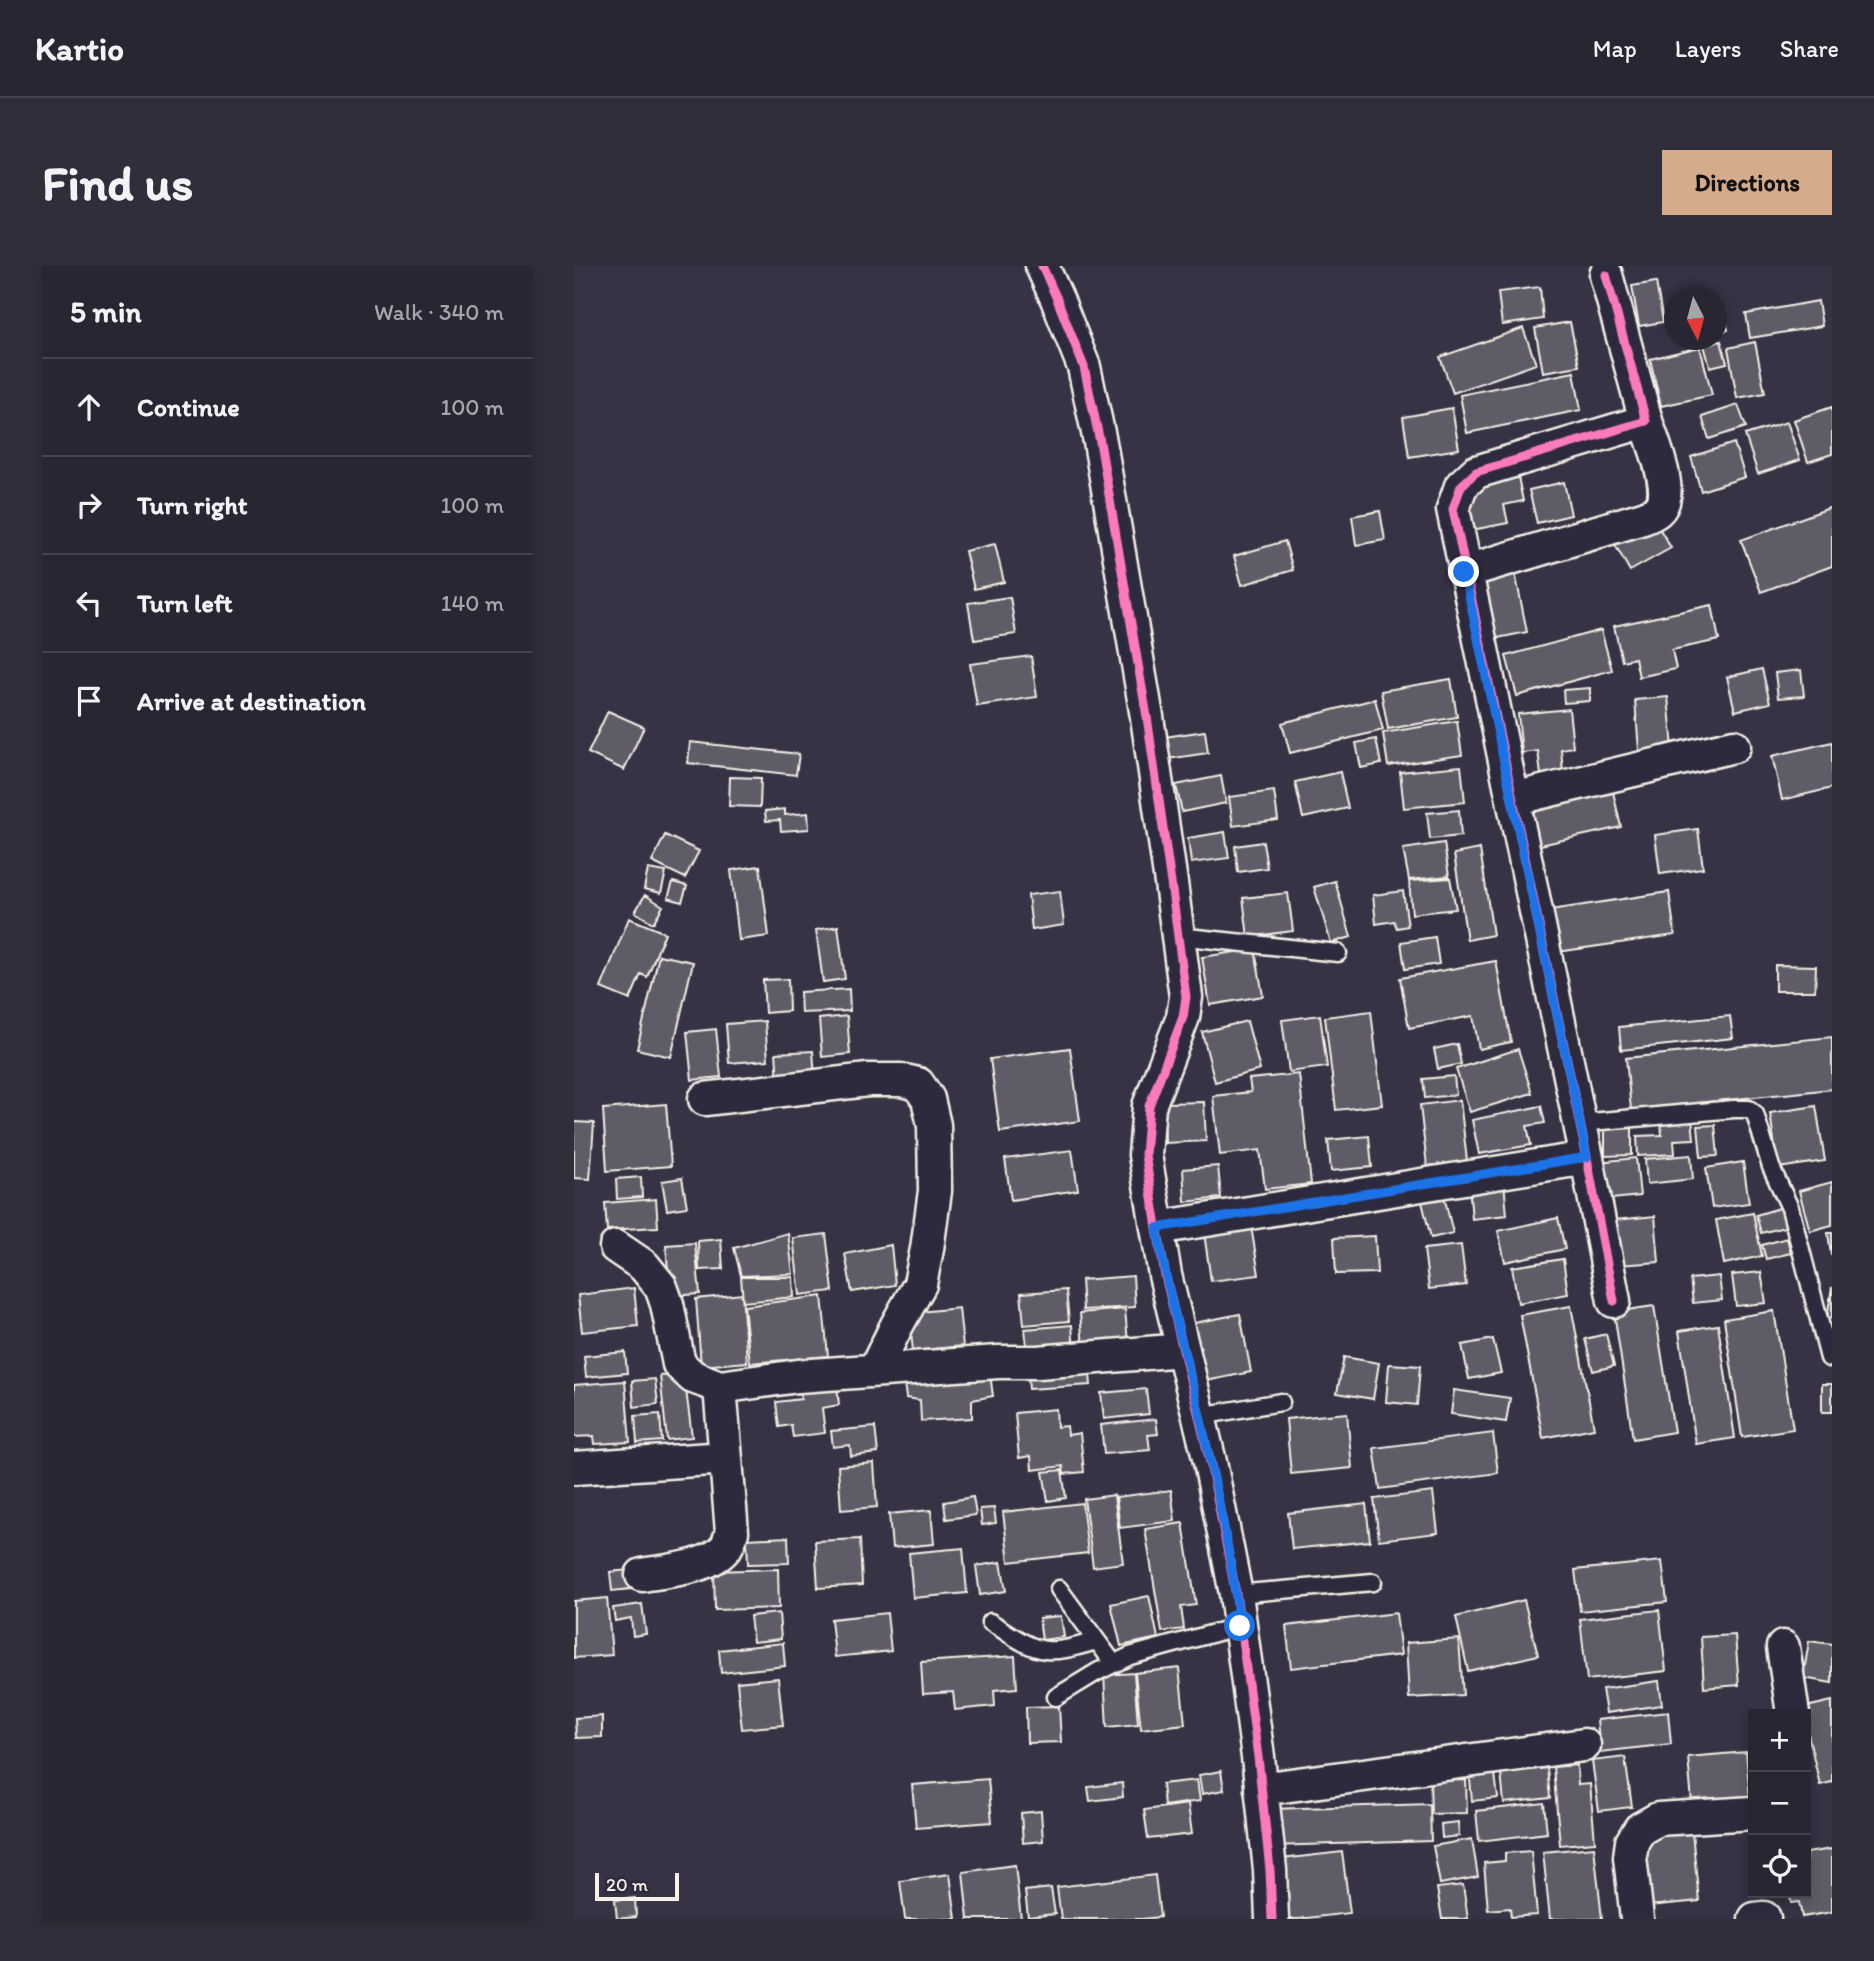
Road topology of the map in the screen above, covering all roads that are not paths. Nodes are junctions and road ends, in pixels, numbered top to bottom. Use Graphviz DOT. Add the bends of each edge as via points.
graph roads {
  1 [pos="1042,266"];
  2 [pos="1606,275"];
  3 [pos="1646,421"];
  4 [pos="1464,572"];
  5 [pos="1734,746"];
  6 [pos="1513,799"];
  7 [pos="1178,936"];
  8 [pos="1338,953"];
  9 [pos="705,1099"];
  10 [pos="1580,1123"];
  11 [pos="1587,1157"];
  12 [pos="1157,1228"];
  13 [pos="616,1247"];
  14 [pos="1614,1301"];
  15 [pos="1184,1350"];
  16 [pos="1829,1358"];
  17 [pos="875,1370"];
  18 [pos="719,1387"];
  19 [pos="1281,1402"];
  20 [pos="1200,1416"];
  21 [pos="726,1458"];
  22 [pos="574,1468"];
  23 [pos="642,1575"];
  24 [pos="1373,1582"];
  25 [pos="1059,1589"];
  26 [pos="1236,1594"];
  27 [pos="990,1622"];
  28 [pos="1240,1626"];
  29 [pos="1097,1641"];
  30 [pos="1783,1647"];
  31 [pos="1114,1664"];
  32 [pos="1056,1697"];
  33 [pos="1792,1709"];
  34 [pos="1584,1745"];
  35 [pos="1261,1789"];
  36 [pos="1748,1813"];
  37 [pos="1272,1919"];
  38 [pos="1637,1919"];
  1 -- 7 [label="street" via="1084,367 1100,442 1147,717"];
  2 -- 3 [label="street"];
  3 -- 4 [label="street" via="1476,472 1461,486 1453,509"];
  3 -- 4 [label="street" via="1665,482 1659,510"];
  4 -- 6 [label="street"];
  5 -- 6 [label="street"];
  6 -- 10 [label="street"];
  7 -- 8 [label="lane"];
  7 -- 12 [label="street" via="1186,997 1183,1017 1149,1106 1145,1155"];
  9 -- 17 [label="street" via="868,1080 918,1084 934,1125 935,1191 927,1249 920,1284"];
  10 -- 11 [label="street"];
  10 -- 16 [label="lane" via="1734,1109 1755,1114 1796,1227"];
  11 -- 12 [label="street"];
  11 -- 14 [label="street"];
  12 -- 15 [label="street"];
  13 -- 18 [label="street" via="644,1266 661,1287 679,1364 693,1377"];
  15 -- 17 [label="street"];
  15 -- 20 [label="street"];
  17 -- 18 [label="street"];
  18 -- 21 [label="street"];
  19 -- 20 [label="lane"];
  20 -- 26 [label="street"];
  21 -- 22 [label="street"];
  21 -- 23 [label="street" via="732,1532 725,1548 707,1561"];
  24 -- 26 [label="lane"];
  25 -- 29 [label="lane"];
  26 -- 28 [label="street"];
  27 -- 29 [label="lane" via="1046,1650"];
  28 -- 31 [label="lane"];
  28 -- 35 [label="street"];
  29 -- 31 [label="lane"];
  30 -- 33 [label="street"];
  31 -- 32 [label="lane"];
  34 -- 35 [label="street"];
  35 -- 37 [label="street"];
  36 -- 38 [label="street" via="1658,1819 1640,1829 1630,1857"];
}
